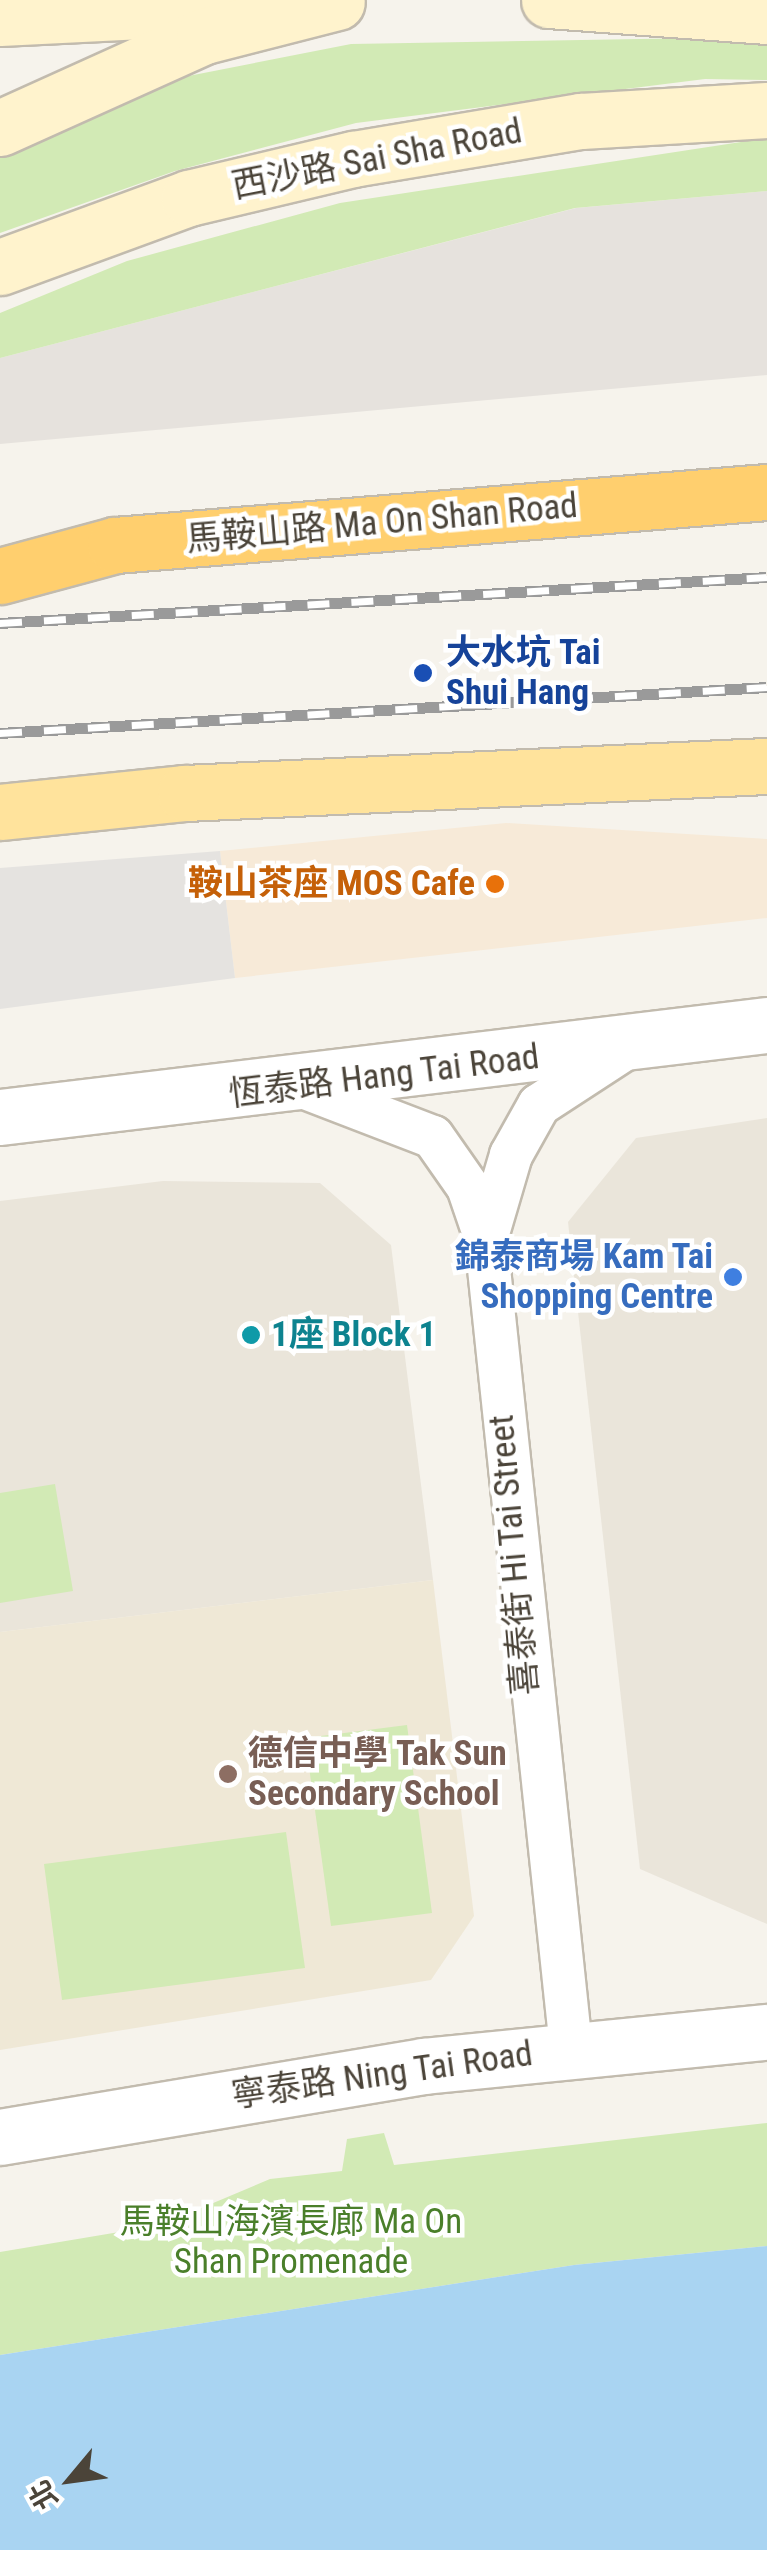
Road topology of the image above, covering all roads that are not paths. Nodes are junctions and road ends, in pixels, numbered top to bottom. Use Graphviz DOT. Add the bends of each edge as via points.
graph roads {
  1 [pos="548,0"];
  2 [pos="346,1"];
  3 [pos="767,16"];
  4 [pos="0,18"];
  5 [pos="767,110"];
  6 [pos="0,128"];
  7 [pos="0,267"];
  8 [pos="767,492"];
  9 [pos="0,542"];
  10 [pos="115,545"];
  11 [pos="0,576"];
  12 [pos="767,766"];
  13 [pos="0,812"];
  14 [pos="767,1025"];
  15 [pos="626,1048"];
  16 [pos="300,1086"];
  17 [pos="0,1117"];
  18 [pos="486,1240"];
  19 [pos="767,2032"];
  20 [pos="572,2048"];
  21 [pos="0,2137"];
  1 -- 3 [label="main road"];
  2 -- 4 [label="main road"];
  2 -- 6 [label="main road" via="188,42"];
  5 -- 7 [label="main road, 西沙路 Sai Sha Road" via="581,121 320,166 189,198"];
  8 -- 10 [label="highway, 馬鞍山路 Ma On Shan Road"];
  9 -- 10 [label="highway"];
  10 -- 11 [label="highway, 馬鞍山路 Ma On Shan Road"];
  12 -- 13 [label="main road" via="186,793"];
  14 -- 15 [label="street, 恆泰路 Hang Tai Road"];
  15 -- 16 [label="street, 恆泰路 Hang Tai Road"];
  15 -- 18 [label="street, 喜泰街 Hi Tai Street" via="538,1105 511,1155"];
  16 -- 17 [label="street, 恆泰路 Hang Tai Road"];
  16 -- 18 [label="street, 喜泰街 Hi Tai Street" via="433,1137 468,1188"];
  18 -- 20 [label="street, 喜泰街 Hi Tai Street"];
  19 -- 20 [label="street, 寧泰路 Ning Tai Road"];
  20 -- 21 [label="street, 寧泰路 Ning Tai Road"];
}
